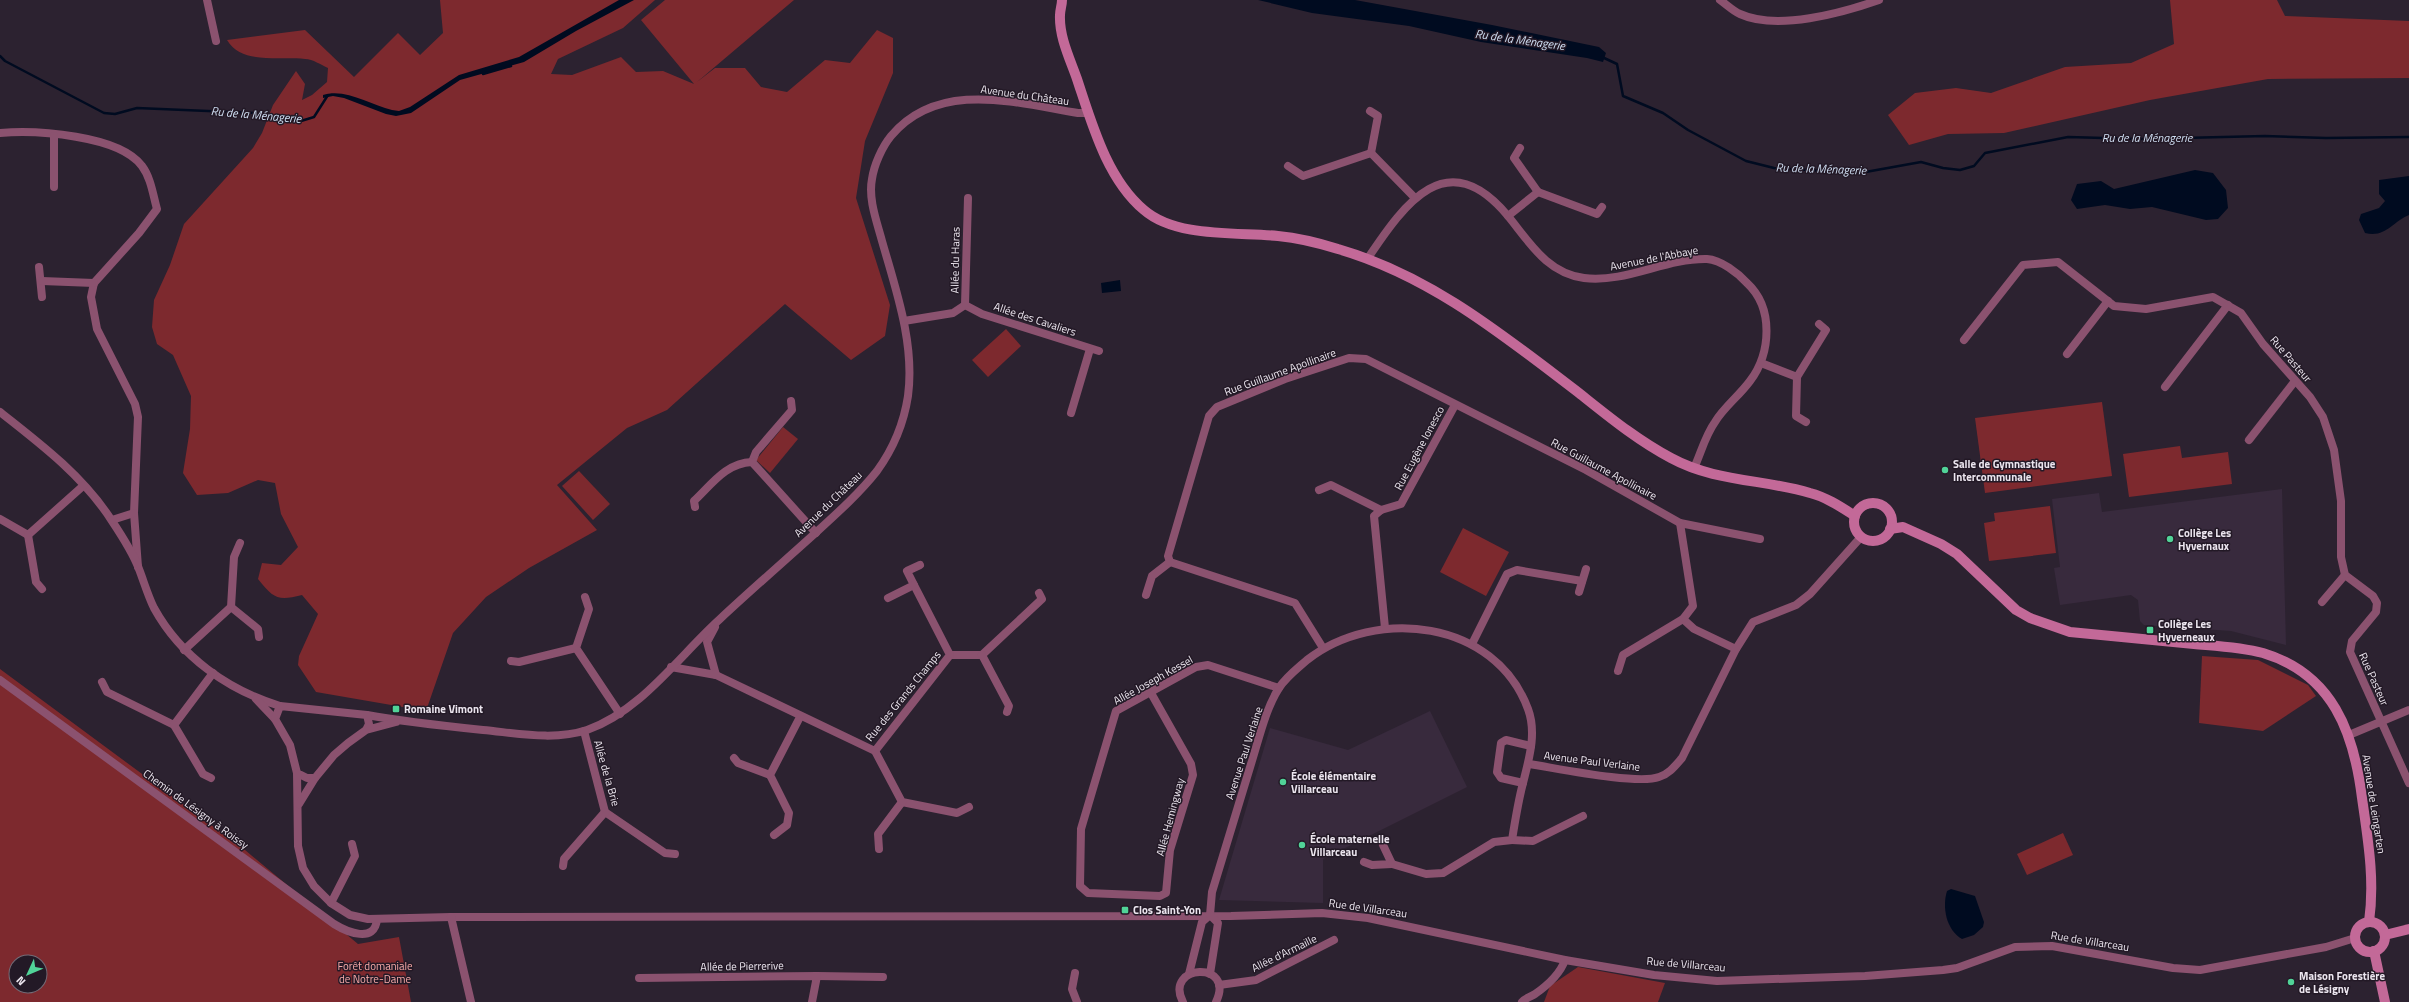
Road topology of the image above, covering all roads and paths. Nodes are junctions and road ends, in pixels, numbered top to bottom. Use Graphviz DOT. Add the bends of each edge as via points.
graph roads {
  1 [pos="207,0"];
  2 [pos="1062,0"];
  3 [pos="1720,0"];
  4 [pos="1879,0"];
  5 [pos="216,41"];
  6 [pos="1370,111"];
  7 [pos="1089,113"];
  8 [pos="0,133"];
  9 [pos="54,136"];
  10 [pos="1520,148"];
  11 [pos="1371,153"];
  12 [pos="1288,166"];
  13 [pos="54,187"];
  14 [pos="1538,192"];
  15 [pos="1414,197"];
  16 [pos="968,198"];
  17 [pos="1602,207"];
  18 [pos="1508,216"];
  19 [pos="1368,258"];
  20 [pos="39,267"];
  21 [pos="42,281"];
  22 [pos="94,283"];
  23 [pos="42,297"];
  24 [pos="2108,301"];
  25 [pos="2228,305"];
  26 [pos="965,306"];
  27 [pos="904,321"];
  28 [pos="1819,324"];
  29 [pos="1964,340"];
  30 [pos="1090,349"];
  31 [pos="1099,351"];
  32 [pos="2067,354"];
  33 [pos="1761,363"];
  34 [pos="1797,377"];
  35 [pos="2295,381"];
  36 [pos="2165,387"];
  37 [pos="791,401"];
  38 [pos="1455,404"];
  39 [pos="0,412"];
  40 [pos="1071,413"];
  41 [pos="1806,422"];
  42 [pos="2249,440"];
  43 [pos="752,462"];
  44 [pos="1694,468"];
  45 [pos="83,486"];
  46 [pos="1319,490"];
  47 [pos="695,507"];
  48 [pos="1381,510"];
  49 [pos="134,513"];
  50 [pos="1855,516"];
  51 [pos="0,519"];
  52 [pos="112,520"];
  53 [pos="1680,523"];
  54 [pos="1890,529"];
  55 [pos="816,532"];
  56 [pos="28,535"];
  57 [pos="1861,537"];
  58 [pos="1760,539"];
  59 [pos="240,543"];
  60 [pos="1170,562"];
  61 [pos="920,565"];
  62 [pos="138,567"];
  63 [pos="1586,569"];
  64 [pos="2345,574"];
  65 [pos="1582,581"];
  66 [pos="914,585"];
  67 [pos="42,589"];
  68 [pos="1579,592"];
  69 [pos="1039,593"];
  70 [pos="1146,595"];
  71 [pos="585,597"];
  72 [pos="888,598"];
  73 [pos="2322,602"];
  74 [pos="231,607"];
  75 [pos="1683,619"];
  76 [pos="718,621"];
  77 [pos="1385,628"];
  78 [pos="259,637"];
  79 [pos="1472,644"];
  80 [pos="576,648"];
  81 [pos="1323,648"];
  82 [pos="184,650"];
  83 [pos="1736,650"];
  84 [pos="950,655"];
  85 [pos="982,655"];
  86 [pos="511,661"];
  87 [pos="671,667"];
  88 [pos="1618,671"];
  89 [pos="212,673"];
  90 [pos="716,676"];
  91 [pos="0,680"];
  92 [pos="102,682"];
  93 [pos="1279,688"];
  94 [pos="1151,693"];
  95 [pos="256,698"];
  96 [pos="280,706"];
  97 [pos="2409,710"];
  98 [pos="1007,712"];
  99 [pos="620,714"];
  100 [pos="367,715"];
  101 [pos="800,716"];
  102 [pos="275,719"];
  103 [pos="399,721"];
  104 [pos="2381,722"];
  105 [pos="174,725"];
  106 [pos="366,730"];
  107 [pos="584,731"];
  108 [pos="2349,735"];
  109 [pos="1531,746"];
  110 [pos="875,751"];
  111 [pos="734,758"];
  112 [pos="1529,764"];
  113 [pos="298,773"];
  114 [pos="770,775"];
  115 [pos="211,778"];
  116 [pos="315,778"];
  117 [pos="1523,783"];
  118 [pos="2409,783"];
  119 [pos="902,802"];
  120 [pos="299,805"];
  121 [pos="970,807"];
  122 [pos="605,812"];
  123 [pos="1584,816"];
  124 [pos="774,835"];
  125 [pos="1512,840"];
  126 [pos="352,844"];
  127 [pos="1383,845"];
  128 [pos="879,849"];
  129 [pos="675,854"];
  130 [pos="1364,862"];
  131 [pos="1392,864"];
  132 [pos="563,866"];
  133 [pos="1080,886"];
  134 [pos="331,903"];
  135 [pos="1210,915"];
  136 [pos="451,917"];
  137 [pos="377,919"];
  138 [pos="2369,922"];
  139 [pos="2409,929"];
  140 [pos="2384,934"];
  141 [pos="2355,938"];
  142 [pos="1334,940"];
  143 [pos="2374,951"];
  144 [pos="1564,960"];
  145 [pos="1075,973"];
  146 [pos="1189,974"];
  147 [pos="1210,974"];
  148 [pos="817,976"];
  149 [pos="883,977"];
  150 [pos="639,978"];
  151 [pos="1219,985"];
  152 [pos="471,1002"];
  153 [pos="812,1002"];
  154 [pos="1077,1002"];
  155 [pos="1184,1002"];
  156 [pos="1216,1002"];
  157 [pos="1522,1002"];
  158 [pos="2384,1002"];
  1 -- 5 [label="street"];
  2 -- 7 [label="street" via="1060,16 1063,39"];
  3 -- 4 [label="street" via="1740,14 1759,19 1785,20 1856,8"];
  6 -- 11 [label="street" via="1378,116"];
  7 -- 19 [label="street" via="1105,154 1124,188 1145,212 1158,219 1192,230 1282,236 1314,242"];
  7 -- 27 [label="street, Avenue du Château" via="983,98 954,100 931,108 910,120 891,137 871,179 872,202"];
  8 -- 9 [label="street"];
  9 -- 13 [label="street"];
  9 -- 22 [label="street" via="96,140 126,151 143,167 157,209"];
  10 -- 14 [label="street" via="1514,158"];
  11 -- 12 [label="street" via="1303,176"];
  11 -- 15 [label="street"];
  14 -- 17 [label="street" via="1597,214"];
  14 -- 18 [label="street"];
  15 -- 18 [label="street, Avenue de l'Abbaye" via="1439,184 1458,182 1476,188 1493,200"];
  15 -- 19 [label="street, Avenue de l'Abbaye"];
  16 -- 26 [label="street, Allée du Haras"];
  18 -- 33 [label="street, Avenue de l'Abbaye" via="1536,253 1566,274 1602,278 1709,259 1726,266 1756,291 1768,327"];
  19 -- 44 [label="street" via="1408,276 1465,308 1638,438 1674,460"];
  20 -- 21 [label="street"];
  21 -- 22 [label="street"];
  21 -- 23 [label="street"];
  22 -- 49 [label="street" via="91,297 97,329 135,404 138,417"];
  24 -- 25 [label="street, Rue Pasteur" via="2114,306 2146,309 2213,297"];
  24 -- 29 [label="street, Rue Pasteur" via="2058,262 2023,265"];
  24 -- 32 [label="street"];
  25 -- 35 [label="street, Rue Pasteur" via="2241,313 2263,344"];
  25 -- 36 [label="street"];
  26 -- 27 [label="street, Allée du Haras" via="953,313"];
  26 -- 30 [label="street, Allée des Cavaliers" via="982,314"];
  27 -- 55 [label="street, Avenue du Château" via="908,395 893,446 877,470 852,499"];
  28 -- 34 [label="street" via="1826,330"];
  30 -- 31 [label="street, Allée des Cavaliers"];
  30 -- 40 [label="street"];
  33 -- 34 [label="street"];
  33 -- 44 [label="street, Avenue de l'Abbaye" via="1750,382 1714,423"];
  34 -- 41 [label="street" via="1796,416"];
  35 -- 42 [label="street"];
  35 -- 64 [label="street, Rue Pasteur" via="2323,417 2334,450 2341,501 2342,557"];
  37 -- 43 [label="street" via="792,410 756,452"];
  38 -- 48 [label="street, Rue Eugène Ionesco" via="1401,504"];
  38 -- 53 [label="street, Rue Guillaume Apollinaire" via="1586,470"];
  38 -- 60 [label="street, Rue Guillaume Apollinaire" via="1366,359 1349,358 1285,379 1217,407 1209,416 1168,556"];
  39 -- 45 [label="street" via="67,467"];
  43 -- 47 [label="street" via="739,462 725,470 694,502"];
  43 -- 55 [label="street"];
  44 -- 50 [label="street" via="1732,480 1810,493 1834,503"];
  45 -- 52 [label="street"];
  45 -- 56 [label="street"];
  46 -- 48 [label="street" via="1331,485"];
  48 -- 77 [label="street" via="1374,516"];
  49 -- 52 [label="street"];
  49 -- 62 [label="street"];
  50 -- 54 [label="street" via="1862,507 1877,504 1890,514"];
  50 -- 57 [label="street" via="1855,527"];
  51 -- 56 [label="street"];
  52 -- 62 [label="street"];
  53 -- 58 [label="street, Rue Guillaume Apollinaire"];
  53 -- 75 [label="street" via="1693,606"];
  54 -- 57 [label="street" via="1878,540"];
  54 -- 108 [label="street, Avenue de Leingarten" via="1903,527 1941,544 1957,554 2016,610 2054,627 2070,632 2246,649 2277,659 2305,674 2322,689 2336,707"];
  55 -- 76 [label="street, Avenue du Château"];
  56 -- 67 [label="street" via="36,582"];
  57 -- 83 [label="street, Avenue Paul Verlaine" via="1810,594 1796,605 1753,622"];
  59 -- 74 [label="street" via="234,557"];
  60 -- 70 [label="street" via="1152,576"];
  60 -- 81 [label="street" via="1295,603"];
  61 -- 66 [label="street, Rue des Grands Champs" via="907,571"];
  62 -- 82 [label="street" via="154,608"];
  63 -- 65 [label="street"];
  64 -- 73 [label="street"];
  64 -- 104 [label="street, Rue Pasteur" via="2373,596 2377,603 2376,612 2352,641 2350,652"];
  65 -- 68 [label="street"];
  65 -- 79 [label="street" via="1517,570 1507,574"];
  66 -- 72 [label="street"];
  66 -- 84 [label="street, Rue des Grands Champs"];
  69 -- 85 [label="street" via="1042,599"];
  71 -- 80 [label="street" via="589,609"];
  74 -- 78 [label="street" via="258,629"];
  74 -- 82 [label="street"];
  75 -- 83 [label="street" via="1694,629"];
  75 -- 88 [label="street" via="1623,655"];
  76 -- 87 [label="street, Avenue du Château"];
  76 -- 90 [label="street" via="707,642"];
  77 -- 79 [label="street, Avenue Paul Verlaine" via="1419,628"];
  77 -- 81 [label="street, Avenue Paul Verlaine" via="1352,635"];
  79 -- 109 [label="street, Avenue Paul Verlaine" via="1514,682 1528,708 1532,723"];
  80 -- 86 [label="street" via="519,662"];
  80 -- 99 [label="street"];
  81 -- 93 [label="street, Avenue Paul Verlaine" via="1295,670"];
  82 -- 89 [label="street"];
  83 -- 112 [label="street, Avenue Paul Verlaine" via="1682,758 1671,771 1658,778 1635,779"];
  84 -- 85 [label="street"];
  84 -- 110 [label="street, Rue des Grands Champs"];
  85 -- 98 [label="street" via="1009,706"];
  87 -- 90 [label="street, Rue des Grands Champs"];
  87 -- 99 [label="street, Avenue du Château"];
  89 -- 95 [label="street"];
  89 -- 105 [label="street"];
  90 -- 101 [label="street, Rue des Grands Champs"];
  91 -- 137 [label="street, Chemin de Lésigny à Roissy" via="348,933 360,936 371,930"];
  92 -- 105 [label="street" via="107,692"];
  93 -- 94 [label="street, Allée Joseph Kessel" via="1208,665 1196,667"];
  93 -- 135 [label="street, Avenue Paul Verlaine" via="1260,735 1212,892"];
  94 -- 133 [label="street, Allée Joseph Kessel" via="1116,711 1081,829"];
  94 -- 133 [label="street, Allée Hemingway" via="1191,764 1192,775 1170,850 1166,893 1160,896 1088,893"];
  95 -- 96 [label="street, Avenue du Château"];
  95 -- 102 [label="street, Rue de Villarceau"];
  96 -- 100 [label="street, Avenue du Château"];
  96 -- 102 [label="street"];
  97 -- 104 [label="street"];
  99 -- 107 [label="street, Avenue du Château"];
  100 -- 103 [label="street, Avenue du Château"];
  100 -- 106 [label="street" via="369,724"];
  101 -- 110 [label="street, Rue des Grands Champs"];
  101 -- 114 [label="street"];
  102 -- 113 [label="street, Rue de Villarceau" via="290,745"];
  103 -- 106 [label="street, Avenue du Château"];
  103 -- 107 [label="street, Avenue du Château" via="552,736"];
  104 -- 108 [label="street"];
  104 -- 118 [label="street"];
  105 -- 115 [label="street" via="203,774"];
  106 -- 116 [label="street" via="334,755"];
  107 -- 122 [label="street, Allée de la Brie"];
  108 -- 138 [label="street, Avenue de Leingarten" via="2360,783 2372,869"];
  109 -- 112 [label="street, Avenue Paul Verlaine"];
  109 -- 117 [label="street" via="1506,740 1501,743 1497,772 1501,778"];
  110 -- 119 [label="street"];
  111 -- 114 [label="street" via="738,764"];
  112 -- 117 [label="street"];
  113 -- 116 [label="street" via="307,778"];
  113 -- 120 [label="street, Rue de Villarceau"];
  114 -- 124 [label="street" via="789,813 787,825"];
  116 -- 120 [label="street"];
  117 -- 125 [label="street"];
  119 -- 121 [label="street" via="957,813"];
  119 -- 128 [label="street" via="878,834"];
  120 -- 134 [label="street, Rue de Villarceau" via="298,846 303,868 314,886"];
  122 -- 129 [label="street, Allée de la Brie" via="665,853"];
  122 -- 132 [label="street" via="564,859"];
  123 -- 125 [label="street" via="1533,841"];
  125 -- 131 [label="street" via="1494,842 1443,873 1426,874"];
  126 -- 134 [label="street" via="355,856"];
  127 -- 131 [label="street"];
  130 -- 131 [label="street" via="1372,865"];
  134 -- 137 [label="street, Rue de Villarceau" via="350,915"];
  135 -- 136 [label="street, Rue de Villarceau"];
  135 -- 144 [label="street, Rue de Villarceau" via="1322,913 1368,918"];
  135 -- 146 [label="street" via="1202,922"];
  135 -- 147 [label="street" via="1218,924"];
  136 -- 137 [label="street, Rue de Villarceau"];
  136 -- 152 [label="street"];
  138 -- 140 [label="street" via="2378,924"];
  138 -- 141 [label="street" via="2360,925"];
  139 -- 140 [label="street"];
  140 -- 143 [label="street" via="2384,943"];
  141 -- 143 [label="street" via="2362,949"];
  141 -- 144 [label="street, Rue de Villarceau" via="2326,947 2200,970 2173,968 2035,945 2015,948 1957,968 1943,970 1865,976 1717,981"];
  142 -- 151 [label="street, Allée d'Armaille" via="1256,980"];
  143 -- 158 [label="street"];
  144 -- 157 [label="street" via="1562,970 1553,979"];
  145 -- 154 [label="street" via="1072,989"];
  146 -- 147 [label="street" via="1200,971"];
  146 -- 155 [label="street" via="1181,983"];
  147 -- 151 [label="street"];
  148 -- 149 [label="street, Allée de Pierrerive"];
  148 -- 150 [label="street, Allée de Pierrerive"];
  148 -- 153 [label="street"];
  151 -- 156 [label="street"];
}
